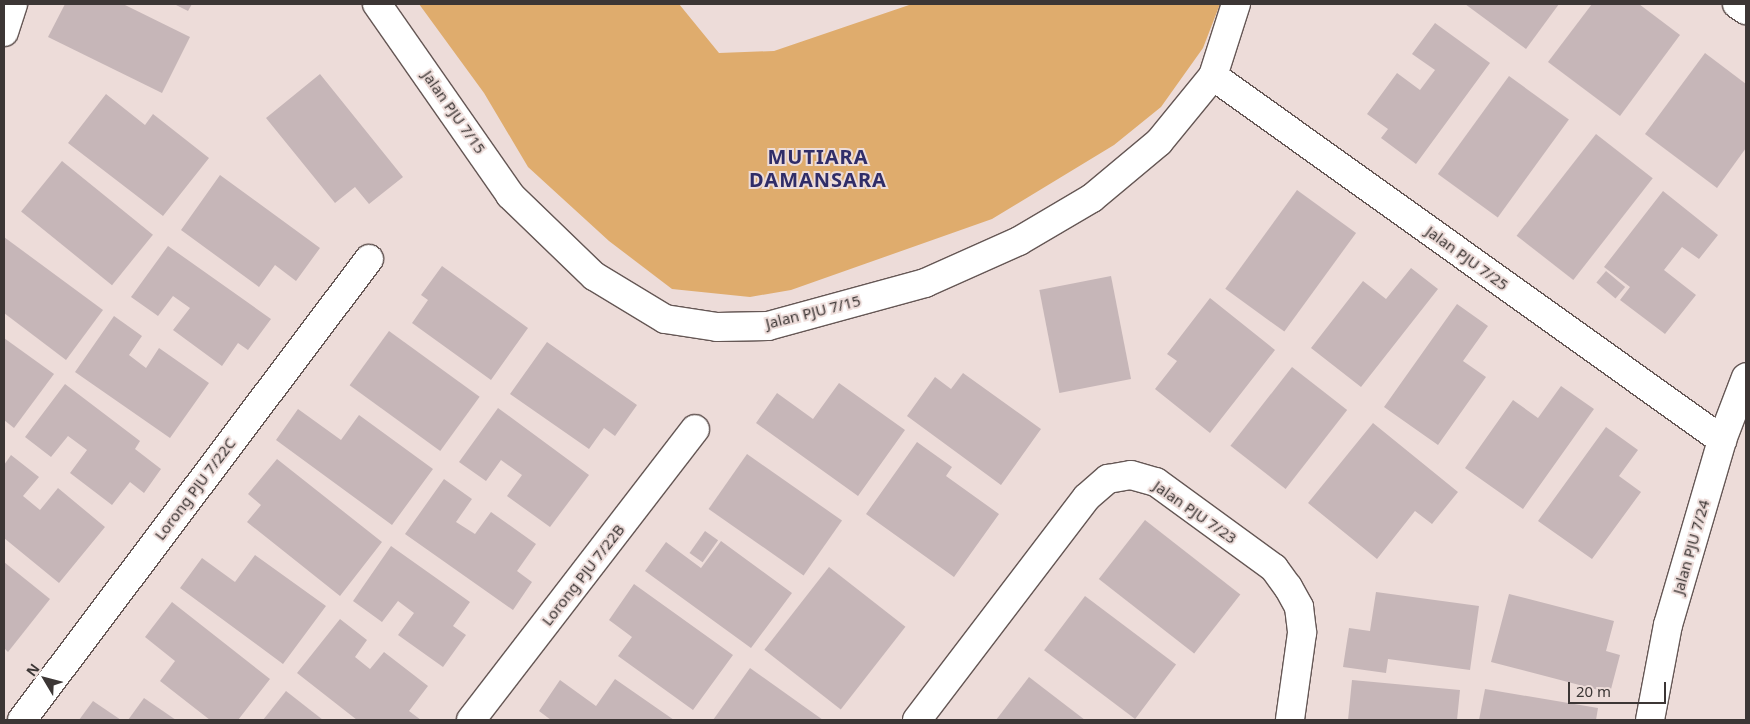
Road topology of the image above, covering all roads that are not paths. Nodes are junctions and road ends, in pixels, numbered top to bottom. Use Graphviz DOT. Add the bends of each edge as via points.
graph roads {
  1 [pos="13,4"];
  2 [pos="377,4"];
  3 [pos="1236,4"];
  4 [pos="1737,4"];
  5 [pos="1746,10"];
  6 [pos="4,32"];
  7 [pos="1213,76"];
  8 [pos="369,259"];
  9 [pos="1746,377"];
  10 [pos="695,429"];
  11 [pos="1722,440"];
  12 [pos="22,720"];
  13 [pos="471,720"];
  14 [pos="917,720"];
  15 [pos="1290,720"];
  16 [pos="1650,720"];
  1 -- 6 [label="street"];
  2 -- 7 [label="street, Jalan PJU 7/15" via="510,195 594,276 665,318 717,328 768,326 926,283 1019,241 1092,198 1160,142"];
  3 -- 7 [label="street, Jalan PJU 7/15"];
  4 -- 5 [label="street"];
  7 -- 11 [label="street, Jalan PJU 7/25"];
  8 -- 12 [label="street, Lorong PJU 7/22C"];
  9 -- 11 [label="street, Jalan PJU 7/24"];
  10 -- 13 [label="street, Lorong PJU 7/22B"];
  11 -- 16 [label="street, Jalan PJU 7/24" via="1668,625"];
  14 -- 15 [label="street, Jalan PJU 7/23" via="1087,497 1108,479 1130,475 1156,482 1274,568 1288,587 1299,607 1302,633"];
}
